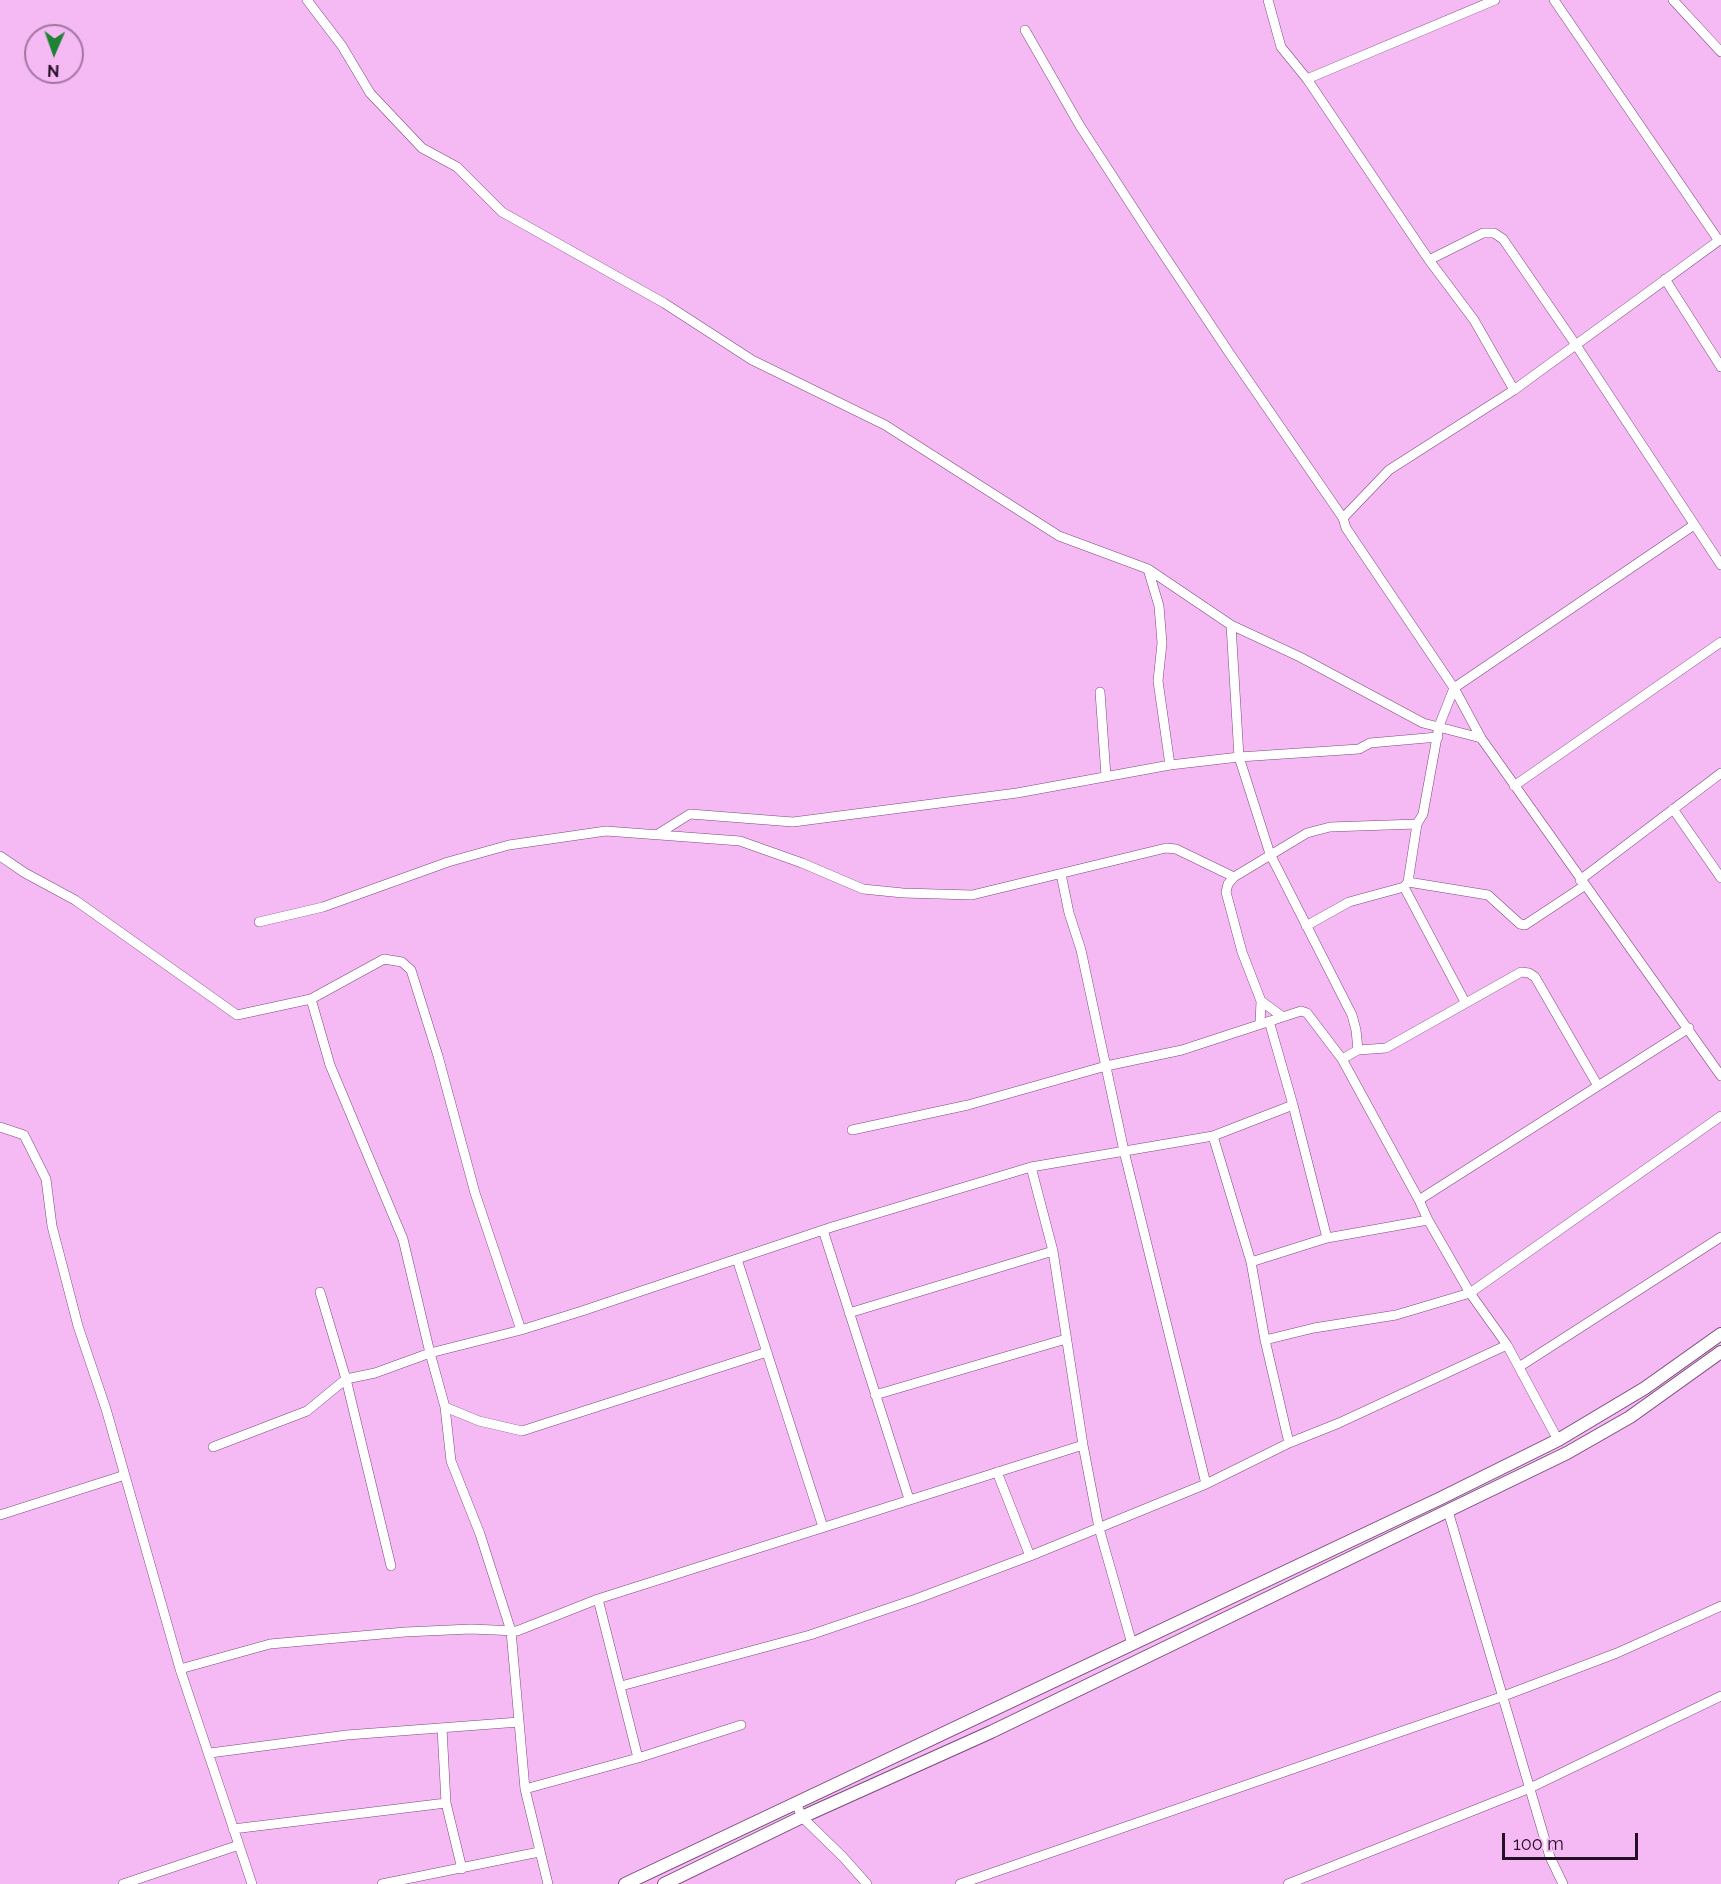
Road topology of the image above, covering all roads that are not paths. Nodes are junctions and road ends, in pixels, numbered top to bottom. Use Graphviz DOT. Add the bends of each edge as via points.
graph roads {
  1 [pos="307,0"];
  2 [pos="1268,0"];
  3 [pos="1495,0"];
  4 [pos="1554,0"];
  5 [pos="1673,0"];
  6 [pos="1025,30"];
  7 [pos="1721,52"];
  8 [pos="1307,79"];
  9 [pos="1720,240"];
  10 [pos="1429,260"];
  11 [pos="1665,279"];
  12 [pos="1576,345"];
  13 [pos="1721,367"];
  14 [pos="1514,390"];
  15 [pos="1342,518"];
  16 [pos="1694,525"];
  17 [pos="1721,565"];
  18 [pos="1148,569"];
  19 [pos="1231,625"];
  20 [pos="1721,642"];
  21 [pos="1455,688"];
  22 [pos="1100,692"];
  23 [pos="1439,726"];
  24 [pos="1438,737"];
  25 [pos="1481,738"];
  26 [pos="1239,757"];
  27 [pos="1170,765"];
  28 [pos="1721,773"];
  29 [pos="1106,776"];
  30 [pos="1514,786"];
  31 [pos="1673,809"];
  32 [pos="1417,824"];
  33 [pos="658,834"];
  34 [pos="1270,854"];
  35 [pos="0,856"];
  36 [pos="1061,874"];
  37 [pos="1234,877"];
  38 [pos="1721,878"];
  39 [pos="1582,883"];
  40 [pos="1406,885"];
  41 [pos="259,922"];
  42 [pos="1306,926"];
  43 [pos="311,999"];
  44 [pos="1261,1001"];
  45 [pos="1465,1002"];
  46 [pos="1282,1017"];
  47 [pos="1265,1022"];
  48 [pos="1689,1028"];
  49 [pos="1358,1050"];
  50 [pos="1342,1059"];
  51 [pos="1106,1066"];
  52 [pos="1721,1076"];
  53 [pos="1598,1086"];
  54 [pos="1293,1105"];
  55 [pos="1721,1116"];
  56 [pos="0,1127"];
  57 [pos="852,1130"];
  58 [pos="1213,1136"];
  59 [pos="1124,1151"];
  60 [pos="1031,1167"];
  61 [pos="1419,1200"];
  62 [pos="1428,1220"];
  63 [pos="822,1230"];
  64 [pos="1721,1237"];
  65 [pos="1327,1238"];
  66 [pos="1053,1251"];
  67 [pos="737,1259"];
  68 [pos="1251,1262"];
  69 [pos="320,1292"];
  70 [pos="1470,1293"];
  71 [pos="849,1313"];
  72 [pos="521,1330"];
  73 [pos="1721,1334"];
  74 [pos="1066,1339"];
  75 [pos="1265,1340"];
  76 [pos="1507,1345"];
  77 [pos="767,1352"];
  78 [pos="1721,1352"];
  79 [pos="430,1353"];
  80 [pos="1519,1367"];
  81 [pos="346,1379"];
  82 [pos="875,1395"];
  83 [pos="445,1407"];
  84 [pos="1558,1440"];
  85 [pos="1289,1443"];
  86 [pos="1083,1445"];
  87 [pos="213,1447"];
  88 [pos="997,1472"];
  89 [pos="125,1475"];
  90 [pos="1206,1484"];
  91 [pos="1459,1489"];
  92 [pos="909,1499"];
  93 [pos="1467,1501"];
  94 [pos="1448,1511"];
  95 [pos="0,1515"];
  96 [pos="823,1527"];
  97 [pos="1099,1528"];
  98 [pos="1030,1556"];
  99 [pos="392,1566"];
  100 [pos="598,1599"];
  101 [pos="1721,1606"];
  102 [pos="512,1631"];
  103 [pos="1132,1644"];
  104 [pos="180,1669"];
  105 [pos="621,1686"];
  106 [pos="1721,1696"];
  107 [pos="1502,1697"];
  108 [pos="519,1722"];
  109 [pos="741,1725"];
  110 [pos="442,1728"];
  111 [pos="210,1753"];
  112 [pos="639,1758"];
  113 [pos="1530,1788"];
  114 [pos="525,1789"];
  115 [pos="446,1803"];
  116 [pos="796,1803"];
  117 [pos="802,1817"];
  118 [pos="233,1829"];
  119 [pos="240,1845"];
  120 [pos="539,1852"];
  121 [pos="462,1869"];
  122 [pos="123,1884"];
  123 [pos="252,1884"];
  124 [pos="382,1884"];
  125 [pos="548,1884"];
  126 [pos="625,1884"];
  127 [pos="664,1884"];
  128 [pos="867,1884"];
  129 [pos="960,1884"];
  130 [pos="1288,1884"];
  131 [pos="1563,1884"];
  1 -- 18 [label="street" via="342,46 370,93 422,148 457,167 502,212 664,303 752,360 885,425 1059,536"];
  2 -- 8 [label="street" via="1281,47"];
  3 -- 8 [label="street"];
  4 -- 9 [label="street"];
  5 -- 7 [label="street"];
  6 -- 15 [label="street" via="1080,126 1150,234"];
  8 -- 10 [label="street"];
  9 -- 11 [label="street"];
  10 -- 12 [label="street" via="1483,233 1494,233 1503,239"];
  10 -- 14 [label="street" via="1474,320"];
  11 -- 12 [label="street"];
  11 -- 13 [label="street"];
  12 -- 14 [label="street"];
  12 -- 16 [label="street"];
  14 -- 15 [label="street" via="1389,470"];
  15 -- 21 [label="street"];
  16 -- 17 [label="street"];
  16 -- 21 [label="street"];
  18 -- 19 [label="street"];
  18 -- 27 [label="street" via="1159,606 1162,643 1158,681"];
  19 -- 23 [label="street" via="1423,723"];
  19 -- 26 [label="street"];
  20 -- 30 [label="street"];
  21 -- 23 [label="street"];
  21 -- 25 [label="street"];
  22 -- 29 [label="street"];
  23 -- 24 [label="street"];
  23 -- 25 [label="street"];
  24 -- 26 [label="street" via="1370,743 1359,749"];
  24 -- 32 [label="street" via="1423,814"];
  25 -- 30 [label="street"];
  26 -- 27 [label="street"];
  26 -- 34 [label="street"];
  27 -- 29 [label="street"];
  28 -- 31 [label="street"];
  29 -- 33 [label="street" via="1017,793 793,822 690,814"];
  30 -- 39 [label="street"];
  31 -- 38 [label="street"];
  31 -- 39 [label="street"];
  32 -- 34 [label="street" via="1330,826 1307,833"];
  32 -- 40 [label="street"];
  33 -- 36 [label="street" via="740,841 863,889 972,895"];
  33 -- 41 [label="street" via="606,831 509,845 448,862 323,907"];
  34 -- 37 [label="street"];
  34 -- 42 [label="street"];
  35 -- 43 [label="street" via="75,900 237,1015"];
  36 -- 37 [label="street" via="1166,848 1176,849"];
  36 -- 51 [label="street"];
  37 -- 44 [label="street" via="1226,892 1242,952"];
  39 -- 40 [label="street" via="1525,926 1488,895"];
  39 -- 48 [label="street"];
  40 -- 42 [label="street" via="1349,902"];
  40 -- 45 [label="street"];
  42 -- 49 [label="street" via="1352,1015"];
  43 -- 72 [label="street" via="384,959 402,962 411,970 475,1193"];
  43 -- 79 [label="street" via="330,1065 403,1239"];
  44 -- 46 [label="street"];
  44 -- 47 [label="street"];
  45 -- 49 [label="street" via="1386,1048"];
  45 -- 53 [label="street" via="1521,972 1529,973 1535,977"];
  46 -- 47 [label="street"];
  46 -- 50 [label="street" via="1307,1013"];
  47 -- 51 [label="street" via="1182,1050"];
  47 -- 54 [label="street"];
  48 -- 52 [label="street"];
  48 -- 53 [label="street"];
  49 -- 50 [label="street"];
  50 -- 61 [label="street"];
  51 -- 57 [label="street" via="968,1105"];
  51 -- 59 [label="street"];
  53 -- 61 [label="street"];
  54 -- 58 [label="street"];
  54 -- 65 [label="street"];
  55 -- 70 [label="street"];
  56 -- 89 [label="street" via="24,1135 46,1179 52,1226 78,1326"];
  58 -- 59 [label="street"];
  58 -- 68 [label="street"];
  59 -- 60 [label="street"];
  59 -- 90 [label="street"];
  60 -- 63 [label="street"];
  60 -- 66 [label="street"];
  61 -- 62 [label="street"];
  62 -- 65 [label="street"];
  62 -- 70 [label="street"];
  63 -- 67 [label="street"];
  63 -- 71 [label="street"];
  64 -- 80 [label="street"];
  65 -- 68 [label="street"];
  66 -- 71 [label="street"];
  66 -- 74 [label="street"];
  67 -- 72 [label="street"];
  67 -- 77 [label="street"];
  68 -- 75 [label="street"];
  69 -- 81 [label="street"];
  70 -- 75 [label="street" via="1396,1315"];
  70 -- 76 [label="street"];
  71 -- 82 [label="street"];
  72 -- 79 [label="street"];
  73 -- 84 [label="main road" via="1645,1388"];
  74 -- 82 [label="street"];
  74 -- 86 [label="street"];
  75 -- 85 [label="street"];
  76 -- 80 [label="street"];
  76 -- 85 [label="street"];
  77 -- 83 [label="street" via="522,1431 479,1421"];
  77 -- 96 [label="street"];
  78 -- 93 [label="main road" via="1630,1417 1567,1453"];
  79 -- 81 [label="street"];
  79 -- 83 [label="street"];
  80 -- 84 [label="street"];
  81 -- 87 [label="street" via="307,1411"];
  81 -- 99 [label="street"];
  82 -- 92 [label="street"];
  83 -- 102 [label="street" via="451,1461"];
  84 -- 91 [label="main road"];
  85 -- 90 [label="street"];
  86 -- 88 [label="street"];
  86 -- 97 [label="street"];
  88 -- 92 [label="street"];
  88 -- 98 [label="street"];
  89 -- 95 [label="street"];
  89 -- 104 [label="street"];
  90 -- 97 [label="street"];
  91 -- 93 [label="main road"];
  91 -- 103 [label="main road"];
  92 -- 96 [label="street"];
  93 -- 94 [label="main road"];
  94 -- 107 [label="street"];
  94 -- 117 [label="main road" via="991,1732"];
  96 -- 100 [label="street"];
  97 -- 98 [label="street"];
  97 -- 103 [label="street"];
  98 -- 105 [label="street" via="810,1635"];
  100 -- 102 [label="street"];
  100 -- 105 [label="street"];
  101 -- 107 [label="street" via="1617,1653"];
  102 -- 104 [label="street" via="405,1632 270,1644"];
  102 -- 108 [label="street"];
  103 -- 116 [label="main road"];
  104 -- 111 [label="street"];
  105 -- 112 [label="street"];
  106 -- 113 [label="street"];
  107 -- 113 [label="street"];
  107 -- 129 [label="street"];
  108 -- 110 [label="street"];
  108 -- 114 [label="street"];
  109 -- 112 [label="street"];
  110 -- 111 [label="street" via="347,1735"];
  110 -- 115 [label="street"];
  111 -- 118 [label="street"];
  112 -- 114 [label="street"];
  113 -- 130 [label="street"];
  113 -- 131 [label="street" via="1550,1857"];
  114 -- 120 [label="street"];
  115 -- 118 [label="street"];
  115 -- 121 [label="street"];
  116 -- 117 [label="street"];
  116 -- 126 [label="main road"];
  117 -- 127 [label="main road"];
  117 -- 128 [label="street"];
  118 -- 119 [label="street"];
  119 -- 122 [label="street"];
  119 -- 123 [label="street"];
  120 -- 121 [label="street"];
  120 -- 125 [label="street"];
  121 -- 124 [label="street"];
}
